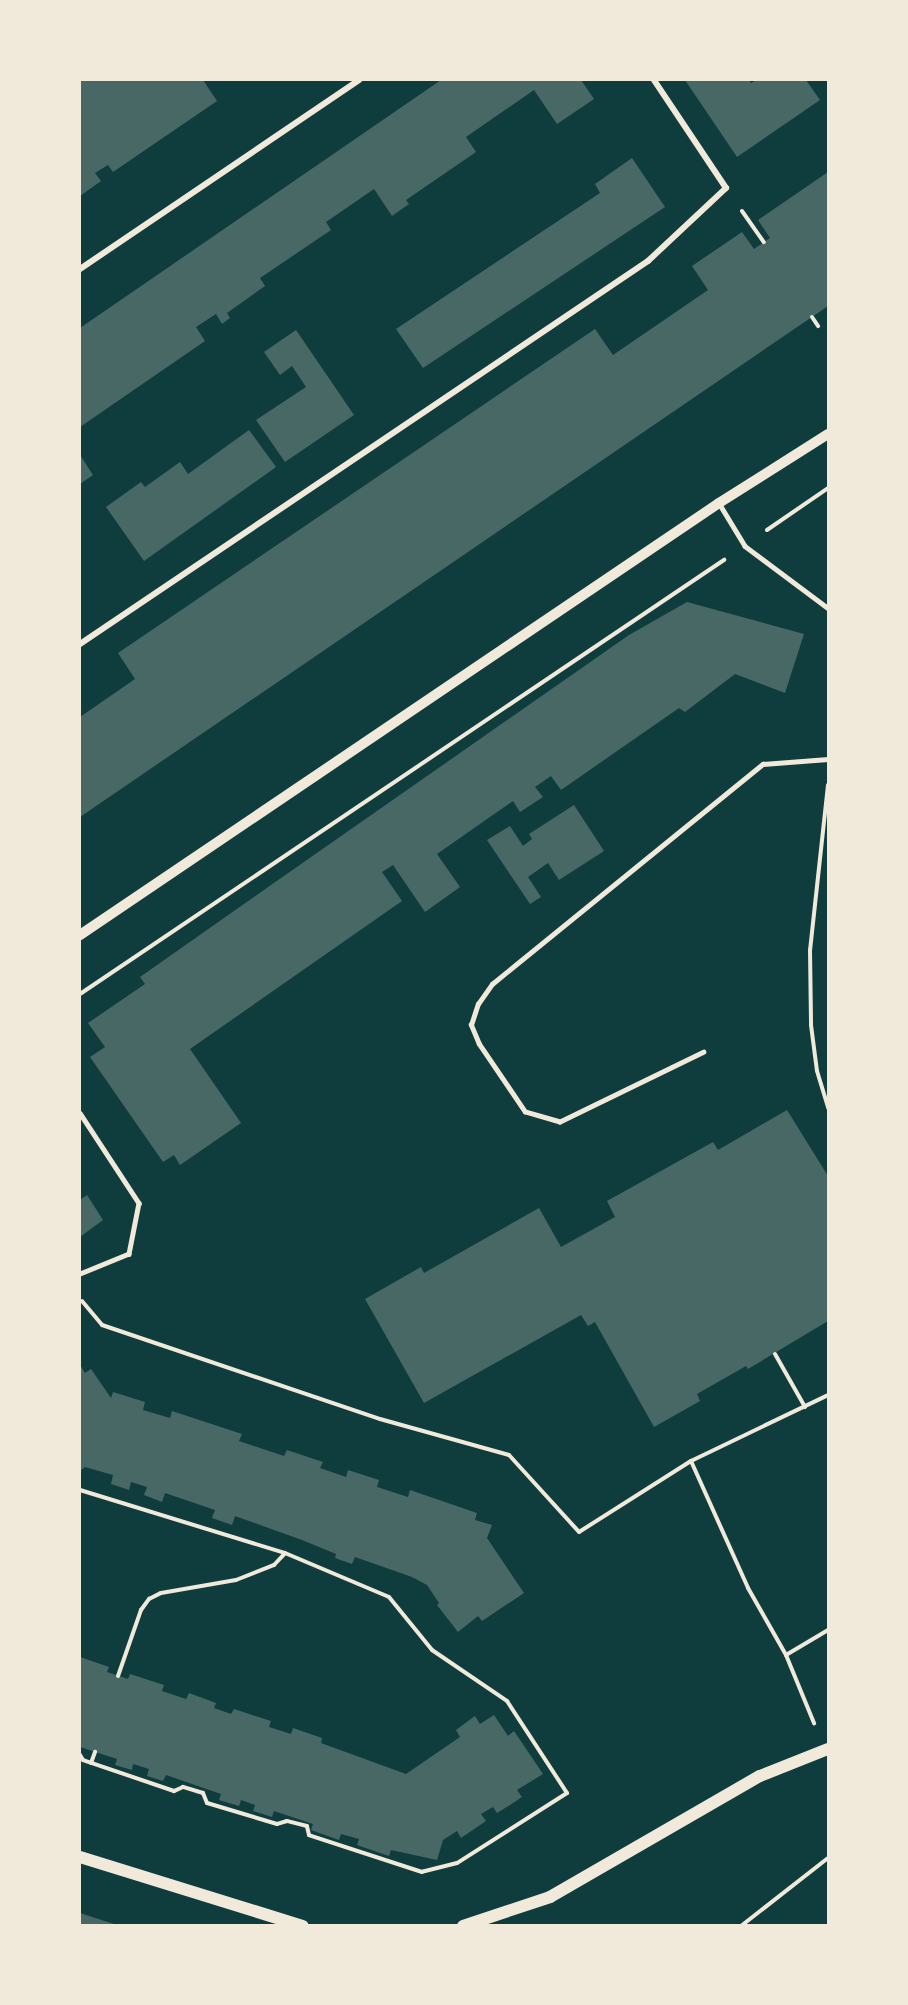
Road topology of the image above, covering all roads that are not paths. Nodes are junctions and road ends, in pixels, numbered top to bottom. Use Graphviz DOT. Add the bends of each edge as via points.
graph roads {
  1 [pos="359,80"];
  2 [pos="654,80"];
  3 [pos="80,270"];
  4 [pos="828,434"];
  5 [pos="719,503"];
  6 [pos="828,608"];
  7 [pos="80,644"];
  8 [pos="828,759"];
  9 [pos="80,935"];
  10 [pos="704,1052"];
  11 [pos="80,1113"];
  12 [pos="80,1274"];
  13 [pos="828,1749"];
  14 [pos="80,1857"];
  15 [pos="303,1926"];
  16 [pos="463,1926"];
  1 -- 3 [label="street"];
  2 -- 7 [label="street" via="726,188 648,261"];
  4 -- 5 [label="street"];
  5 -- 6 [label="lane" via="745,546"];
  5 -- 9 [label="street"];
  8 -- 10 [label="lane" via="763,764 492,984 478,1004 471,1025 479,1044 525,1112 560,1122"];
  11 -- 12 [label="lane" via="139,1203 129,1254"];
  13 -- 16 [label="main road" via="760,1776 569,1887 519,1910"];
  14 -- 15 [label="main road"];
}
